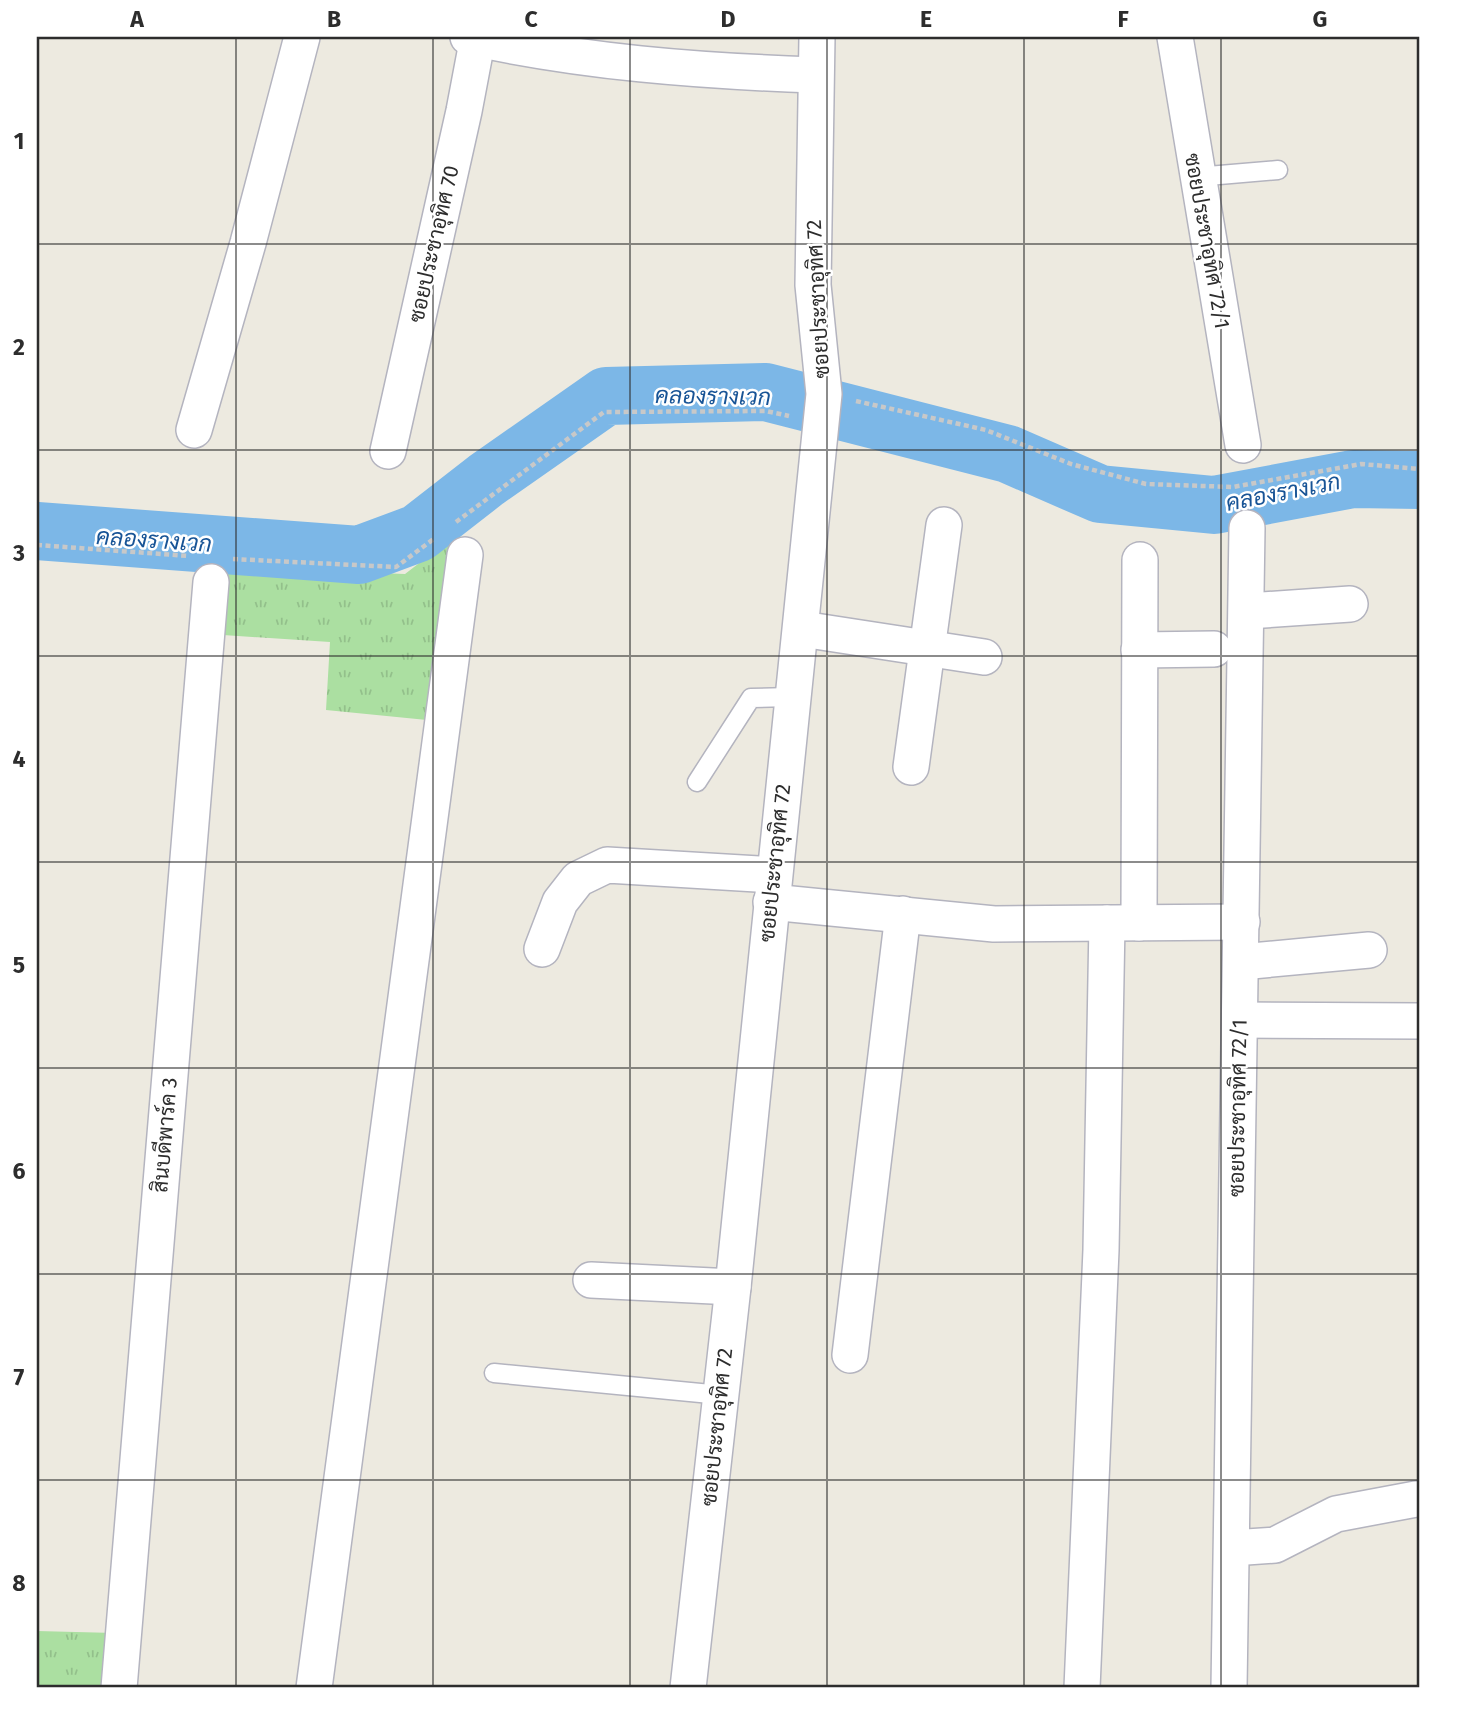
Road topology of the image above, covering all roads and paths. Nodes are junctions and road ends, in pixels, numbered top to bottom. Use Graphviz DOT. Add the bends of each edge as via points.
graph roads {
  1 [pos="302,37"];
  2 [pos="474,37"];
  3 [pos="817,37"];
  4 [pos="1175,37"];
  5 [pos="815,75"];
  6 [pos="1279,170"];
  7 [pos="1196,177"];
  8 [pos="821,420"];
  9 [pos="194,430"];
  10 [pos="1243,445"];
  11 [pos="388,451"];
  12 [pos="1420,469"];
  13 [pos="944,525"];
  14 [pos="1248,528"];
  15 [pos="452,538"];
  16 [pos="37,545"];
  17 [pos="1140,560"];
  18 [pos="211,566"];
  19 [pos="1350,604"];
  20 [pos="1248,611"];
  21 [pos="802,629"];
  22 [pos="927,649"];
  23 [pos="1214,649"];
  24 [pos="1139,650"];
  25 [pos="984,657"];
  26 [pos="791,696"];
  27 [pos="911,767"];
  28 [pos="696,782"];
  29 [pos="772,889"];
  30 [pos="902,914"];
  31 [pos="1242,922"];
  32 [pos="1123,923"];
  33 [pos="542,949"];
  34 [pos="1369,950"];
  35 [pos="1241,962"];
  36 [pos="1240,1020"];
  37 [pos="1420,1021"];
  38 [pos="591,1280"];
  39 [pos="733,1287"];
  40 [pos="850,1355"];
  41 [pos="494,1373"];
  42 [pos="721,1395"];
  43 [pos="1416,1499"];
  44 [pos="1231,1548"];
  45 [pos="119,1688"];
  46 [pos="314,1688"];
  47 [pos="688,1688"];
  48 [pos="1082,1688"];
  49 [pos="1230,1688"];
  1 -- 9 [label="street"];
  2 -- 5 [label="street" via="520,48 694,71"];
  2 -- 11 [label="street, ซอยประชาอุทิศ 70" via="464,111"];
  3 -- 5 [label="street, ซอยประชาอุทิศ 72"];
  4 -- 7 [label="street, ซอยประชาอุทิศ 72/1"];
  5 -- 8 [label="street, ซอยประชาอุทิศ 72" via="813,285"];
  6 -- 7 [label="lane"];
  7 -- 10 [label="street, ซอยประชาอุทิศ 72/1"];
  8 -- 12 [label="path" via="986,430 1071,464 1146,484 1233,487 1361,464"];
  8 -- 15 [label="path" via="766,411 604,412"];
  8 -- 21 [label="street, ซอยประชาอุทิศ 72"];
  13 -- 22 [label="street"];
  14 -- 20 [label="street, ซอยประชาอุทิศ 72/1"];
  15 -- 18 [label="path" via="396,567"];
  15 -- 46 [label="street"];
  16 -- 18 [label="path"];
  17 -- 24 [label="street"];
  18 -- 45 [label="street, สินบดีพาร์ค 3"];
  19 -- 20 [label="street"];
  20 -- 31 [label="street, ซอยประชาอุทิศ 72/1"];
  21 -- 22 [label="street"];
  21 -- 26 [label="street, ซอยประชาอุทิศ 72"];
  22 -- 25 [label="street"];
  22 -- 27 [label="street"];
  23 -- 24 [label="street"];
  24 -- 32 [label="street"];
  26 -- 28 [label="lane" via="751,698"];
  26 -- 29 [label="street, ซอยประชาอุทิศ 72"];
  29 -- 30 [label="street"];
  29 -- 33 [label="street" via="607,865 578,879 560,902"];
  29 -- 39 [label="street, ซอยประชาอุทิศ 72"];
  30 -- 32 [label="street" via="994,924"];
  30 -- 40 [label="street"];
  31 -- 32 [label="street"];
  31 -- 35 [label="street, ซอยประชาอุทิศ 72/1"];
  32 -- 48 [label="street" via="1101,1250"];
  34 -- 35 [label="street"];
  35 -- 36 [label="street, ซอยประชาอุทิศ 72/1"];
  36 -- 37 [label="street"];
  36 -- 44 [label="street, ซอยประชาอุทิศ 72/1"];
  38 -- 39 [label="street"];
  39 -- 42 [label="street, ซอยประชาอุทิศ 72"];
  41 -- 42 [label="lane"];
  42 -- 47 [label="street, ซอยประชาอุทิศ 72"];
  43 -- 44 [label="street" via="1336,1514 1275,1545"];
  44 -- 49 [label="street, ซอยประชาอุทิศ 72/1"];
}
